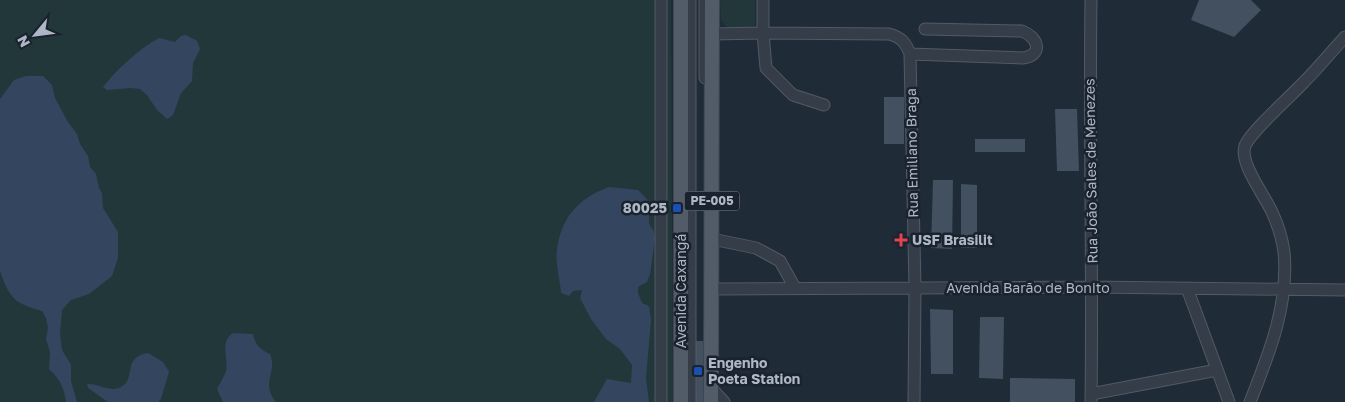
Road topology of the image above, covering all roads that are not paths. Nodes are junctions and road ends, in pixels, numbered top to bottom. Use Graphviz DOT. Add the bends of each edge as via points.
graph roads {
  1 [pos="660,0"];
  2 [pos="681,0"];
  3 [pos="690,0"];
  4 [pos="705,0"];
  5 [pos="712,0"];
  6 [pos="763,0"];
  7 [pos="1091,0"];
  8 [pos="925,29"];
  9 [pos="763,33"];
  10 [pos="712,34"];
  11 [pos="1345,37"];
  12 [pos="910,54"];
  13 [pos="824,105"];
  14 [pos="712,239"];
  15 [pos="1092,287"];
  16 [pos="711,288"];
  17 [pos="795,288"];
  18 [pos="914,288"];
  19 [pos="1187,288"];
  20 [pos="1283,290"];
  21 [pos="1345,290"];
  22 [pos="1217,370"];
  23 [pos="711,395"];
  24 [pos="1091,398"];
  25 [pos="661,402"];
  26 [pos="681,402"];
  27 [pos="690,402"];
  28 [pos="705,402"];
  29 [pos="724,402"];
  30 [pos="914,402"];
  31 [pos="1228,402"];
  32 [pos="1250,402"];
  1 -- 25 [label="street"];
  2 -- 26 [label="main road, Avenida Caxangá / PE-005"];
  3 -- 27 [label="street"];
  4 -- 28 [label="street"];
  5 -- 10 [label="main road, PE-005"];
  6 -- 9 [label="street"];
  7 -- 15 [label="street, Rua João Sales de Menezes"];
  8 -- 12 [label="street" via="1022,31 1030,34 1036,48 1034,54 1023,58"];
  9 -- 10 [label="street"];
  9 -- 12 [label="street" via="889,34 903,41"];
  9 -- 13 [label="street" via="766,68 793,95"];
  10 -- 14 [label="main road, PE-005"];
  11 -- 20 [label="street" via="1245,146 1248,166 1281,233"];
  12 -- 18 [label="street, Rua Emiliano Braga"];
  14 -- 16 [label="main road, PE-005"];
  14 -- 17 [label="street" via="756,248 780,261"];
  15 -- 18 [label="street, Avenida Barão de Bonito"];
  15 -- 19 [label="street, Avenida Barão de Bonito"];
  15 -- 24 [label="street, Rua João Sales de Menezes"];
  16 -- 17 [label="street, Avenida Barão de Bonito"];
  16 -- 23 [label="main road, PE-005"];
  17 -- 18 [label="street, Avenida Barão de Bonito"];
  18 -- 30 [label="street, Rua Emiliano Braga"];
  19 -- 20 [label="street, Avenida Barão de Bonito"];
  19 -- 22 [label="street"];
  20 -- 21 [label="street, Avenida Barão de Bonito"];
  20 -- 32 [label="street" via="1272,346"];
  22 -- 24 [label="street"];
  22 -- 31 [label="street"];
  23 -- 29 [label="street"];
}
